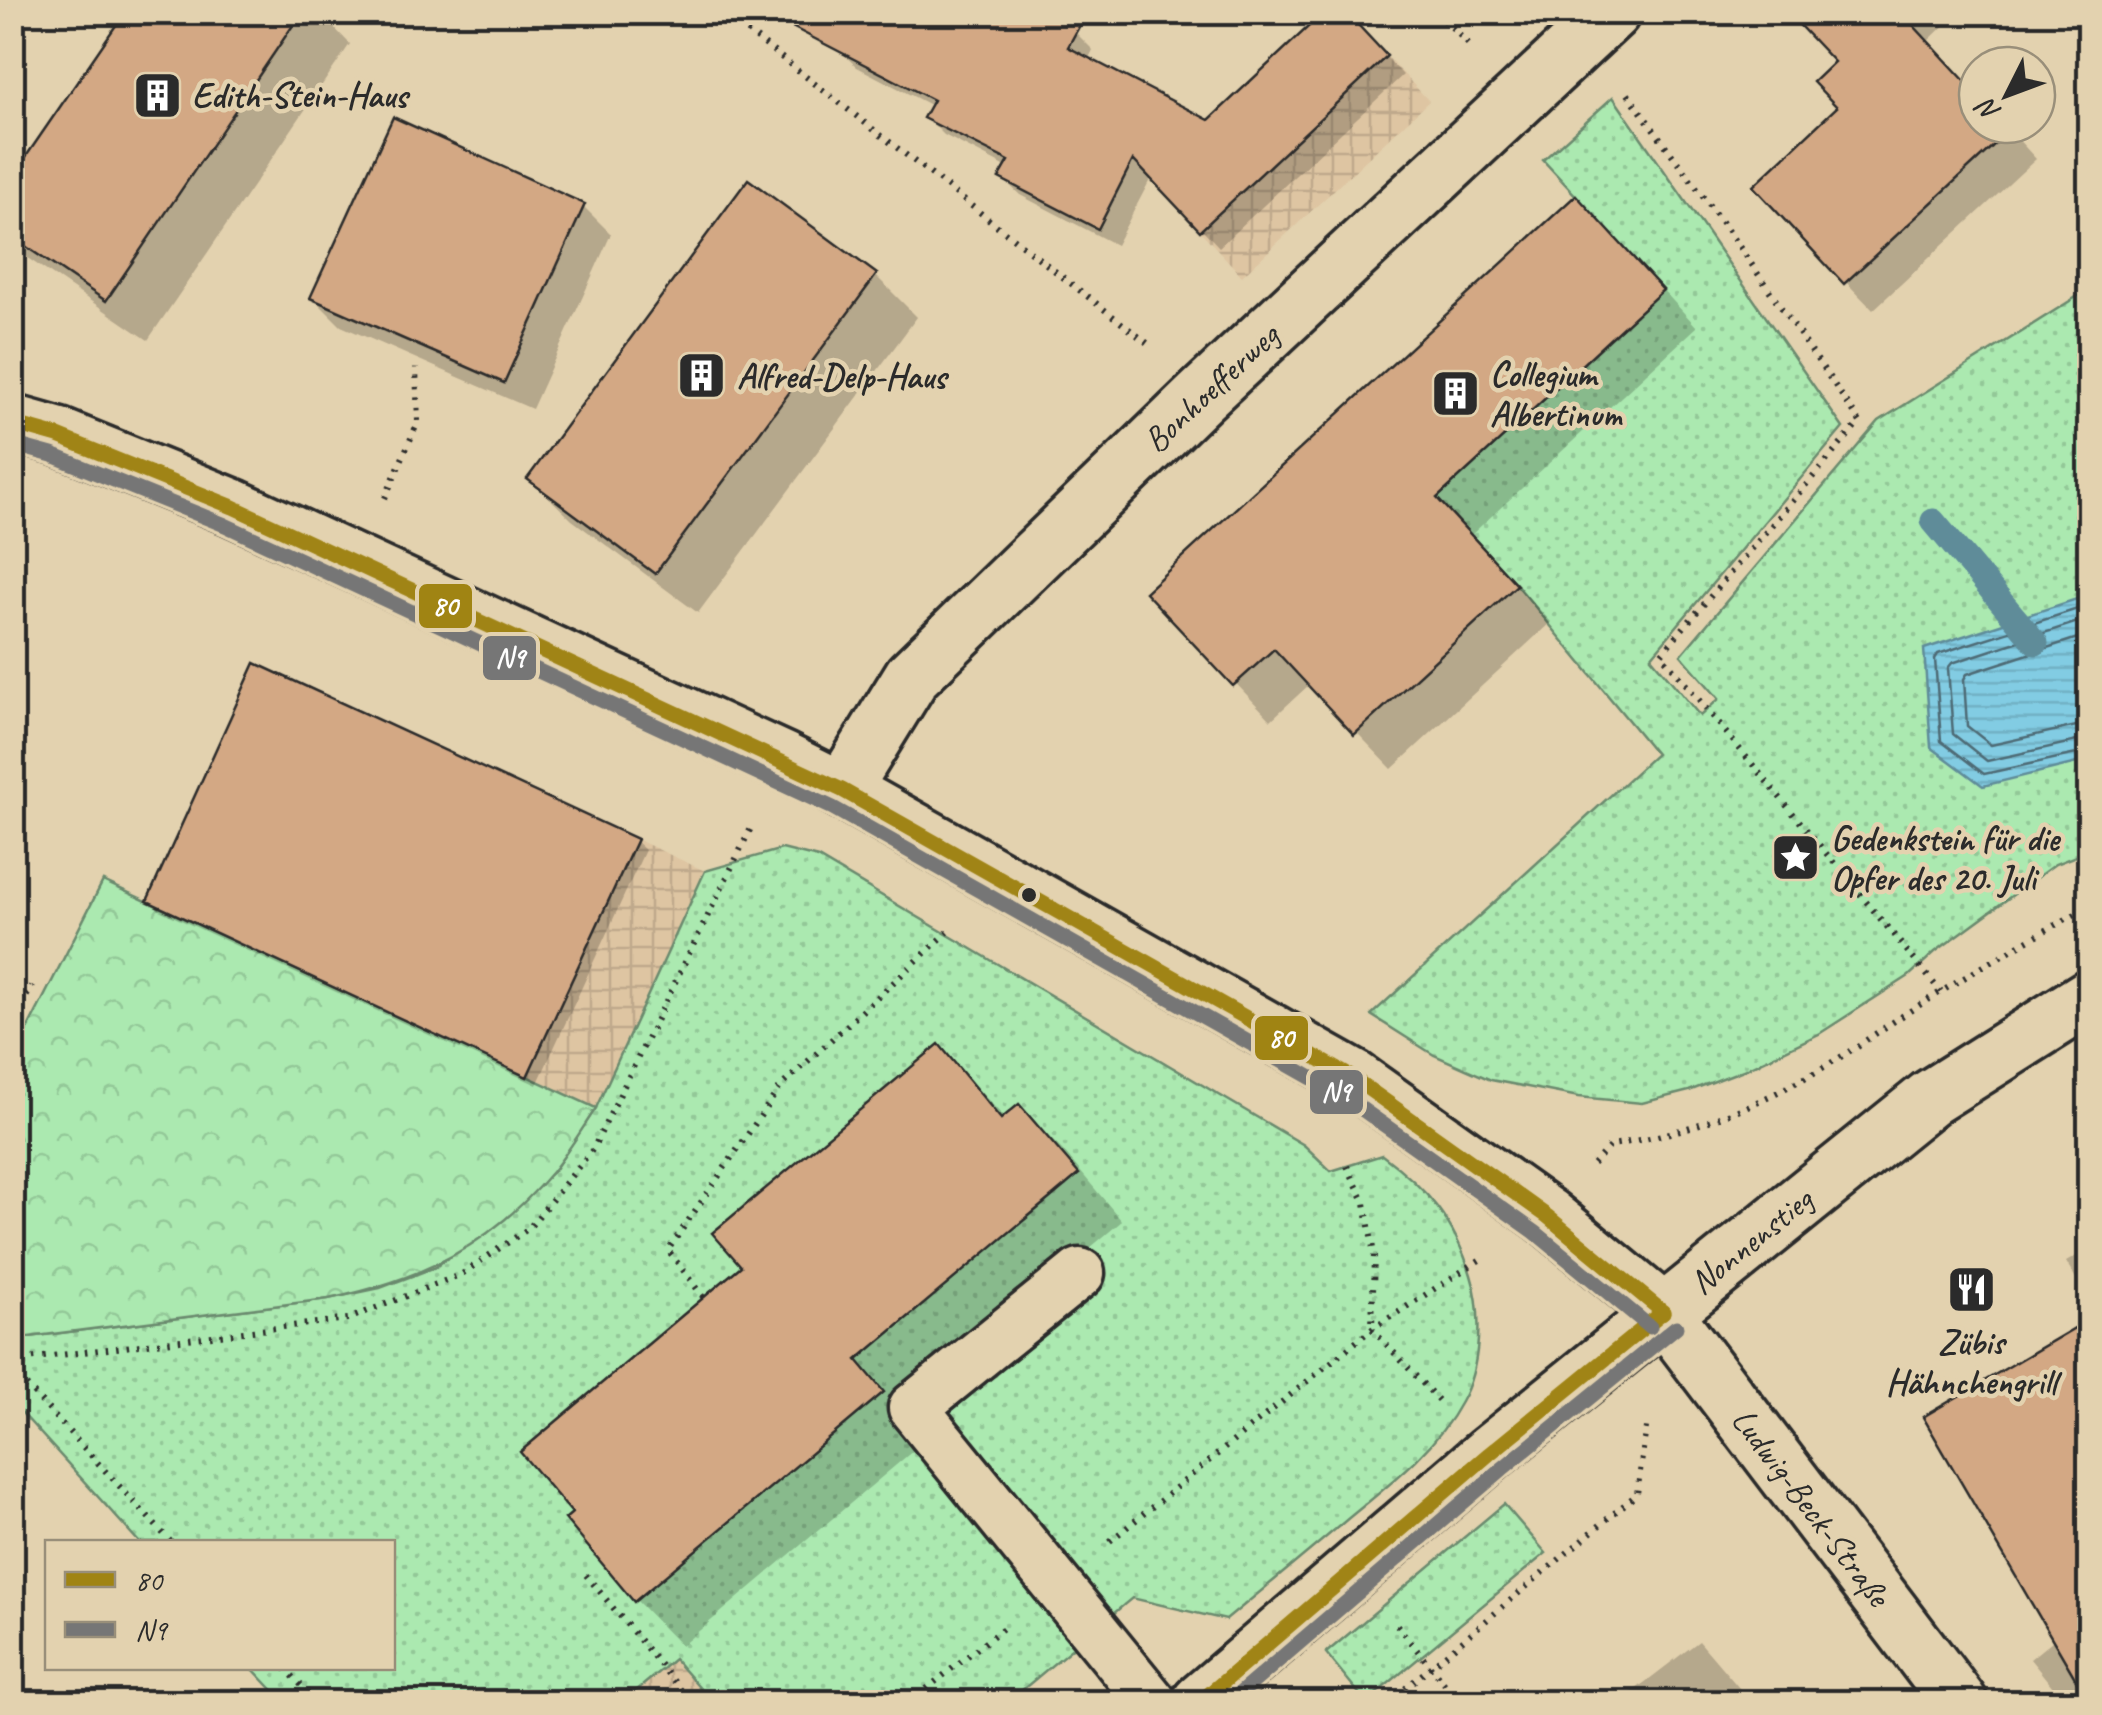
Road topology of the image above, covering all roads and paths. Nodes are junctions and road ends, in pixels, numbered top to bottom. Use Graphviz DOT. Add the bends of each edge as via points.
graph roads {
  1 [pos="724,12"];
  2 [pos="1612,12"];
  3 [pos="1620,84"];
  4 [pos="416,368"];
  5 [pos="1200,397"];
  6 [pos="12,423"];
  7 [pos="358,564"];
  8 [pos="784,761"];
  9 [pos="842,790"];
  10 [pos="1004,880"];
  11 [pos="2090,906"];
  12 [pos="1924,971"];
  13 [pos="32,986"];
  14 [pos="2090,997"];
  15 [pos="12,1024"];
  16 [pos="1353,1078"];
  17 [pos="1547,1216"];
  18 [pos="1080,1273"];
  19 [pos="703,1297"];
  20 [pos="1663,1312"];
  21 [pos="1372,1329"];
  22 [pos="12,1362"];
  23 [pos="12,1370"];
  24 [pos="1489,1454"];
  25 [pos="168,1540"];
  26 [pos="586,1575"];
  27 [pos="1056,1584"];
  28 [pos="1431,1667"];
  29 [pos="287,1670"];
  30 [pos="317,1702"];
  31 [pos="690,1702"];
  32 [pos="910,1702"];
  33 [pos="1152,1702"];
  34 [pos="1200,1702"];
  35 [pos="1388,1702"];
  36 [pos="1459,1702"];
  37 [pos="1959,1702"];
  1 -- 5 [label="path" via="1147,342"];
  2 -- 5 [label="street, Bonhoefferweg"];
  3 -- 12 [label="path" via="1860,422 1660,654"];
  4 -- 7 [label="path" via="418,422"];
  5 -- 9 [label="street, Bonhoefferweg" via="912,676"];
  6 -- 7 [label="street, Ludwig-Beck-Straße" via="233,506"];
  7 -- 8 [label="street, Ludwig-Beck-Straße"];
  8 -- 9 [label="street, Ludwig-Beck-Straße"];
  8 -- 22 [label="path" via="594,1149 529,1228 462,1274 348,1319"];
  9 -- 10 [label="street, Ludwig-Beck-Straße"];
  10 -- 16 [label="street, Ludwig-Beck-Straße"];
  10 -- 19 [label="path" via="782,1086 668,1250"];
  11 -- 17 [label="path" via="1774,1096 1711,1122 1611,1144"];
  13 -- 15 [label="path"];
  14 -- 20 [label="street, Nonnenstieg" via="1930,1098"];
  16 -- 17 [label="street, Ludwig-Beck-Straße"];
  16 -- 21 [label="path" via="1342,1156 1365,1203 1374,1254"];
  17 -- 20 [label="street, Ludwig-Beck-Straße"];
  17 -- 21 [label="path"];
  18 -- 27 [label="lane" via="913,1408"];
  20 -- 24 [label="street, Nonnenstieg"];
  20 -- 28 [label="path" via="1637,1494"];
  20 -- 37 [label="street, Ludwig-Beck-Straße"];
  21 -- 24 [label="path"];
  21 -- 27 [label="path"];
  23 -- 25 [label="path"];
  24 -- 34 [label="street, Nonnenstieg"];
  26 -- 31 [label="path"];
  27 -- 32 [label="path"];
  27 -- 33 [label="lane"];
  28 -- 35 [label="path"];
  28 -- 36 [label="path"];
  29 -- 30 [label="path"];
}
